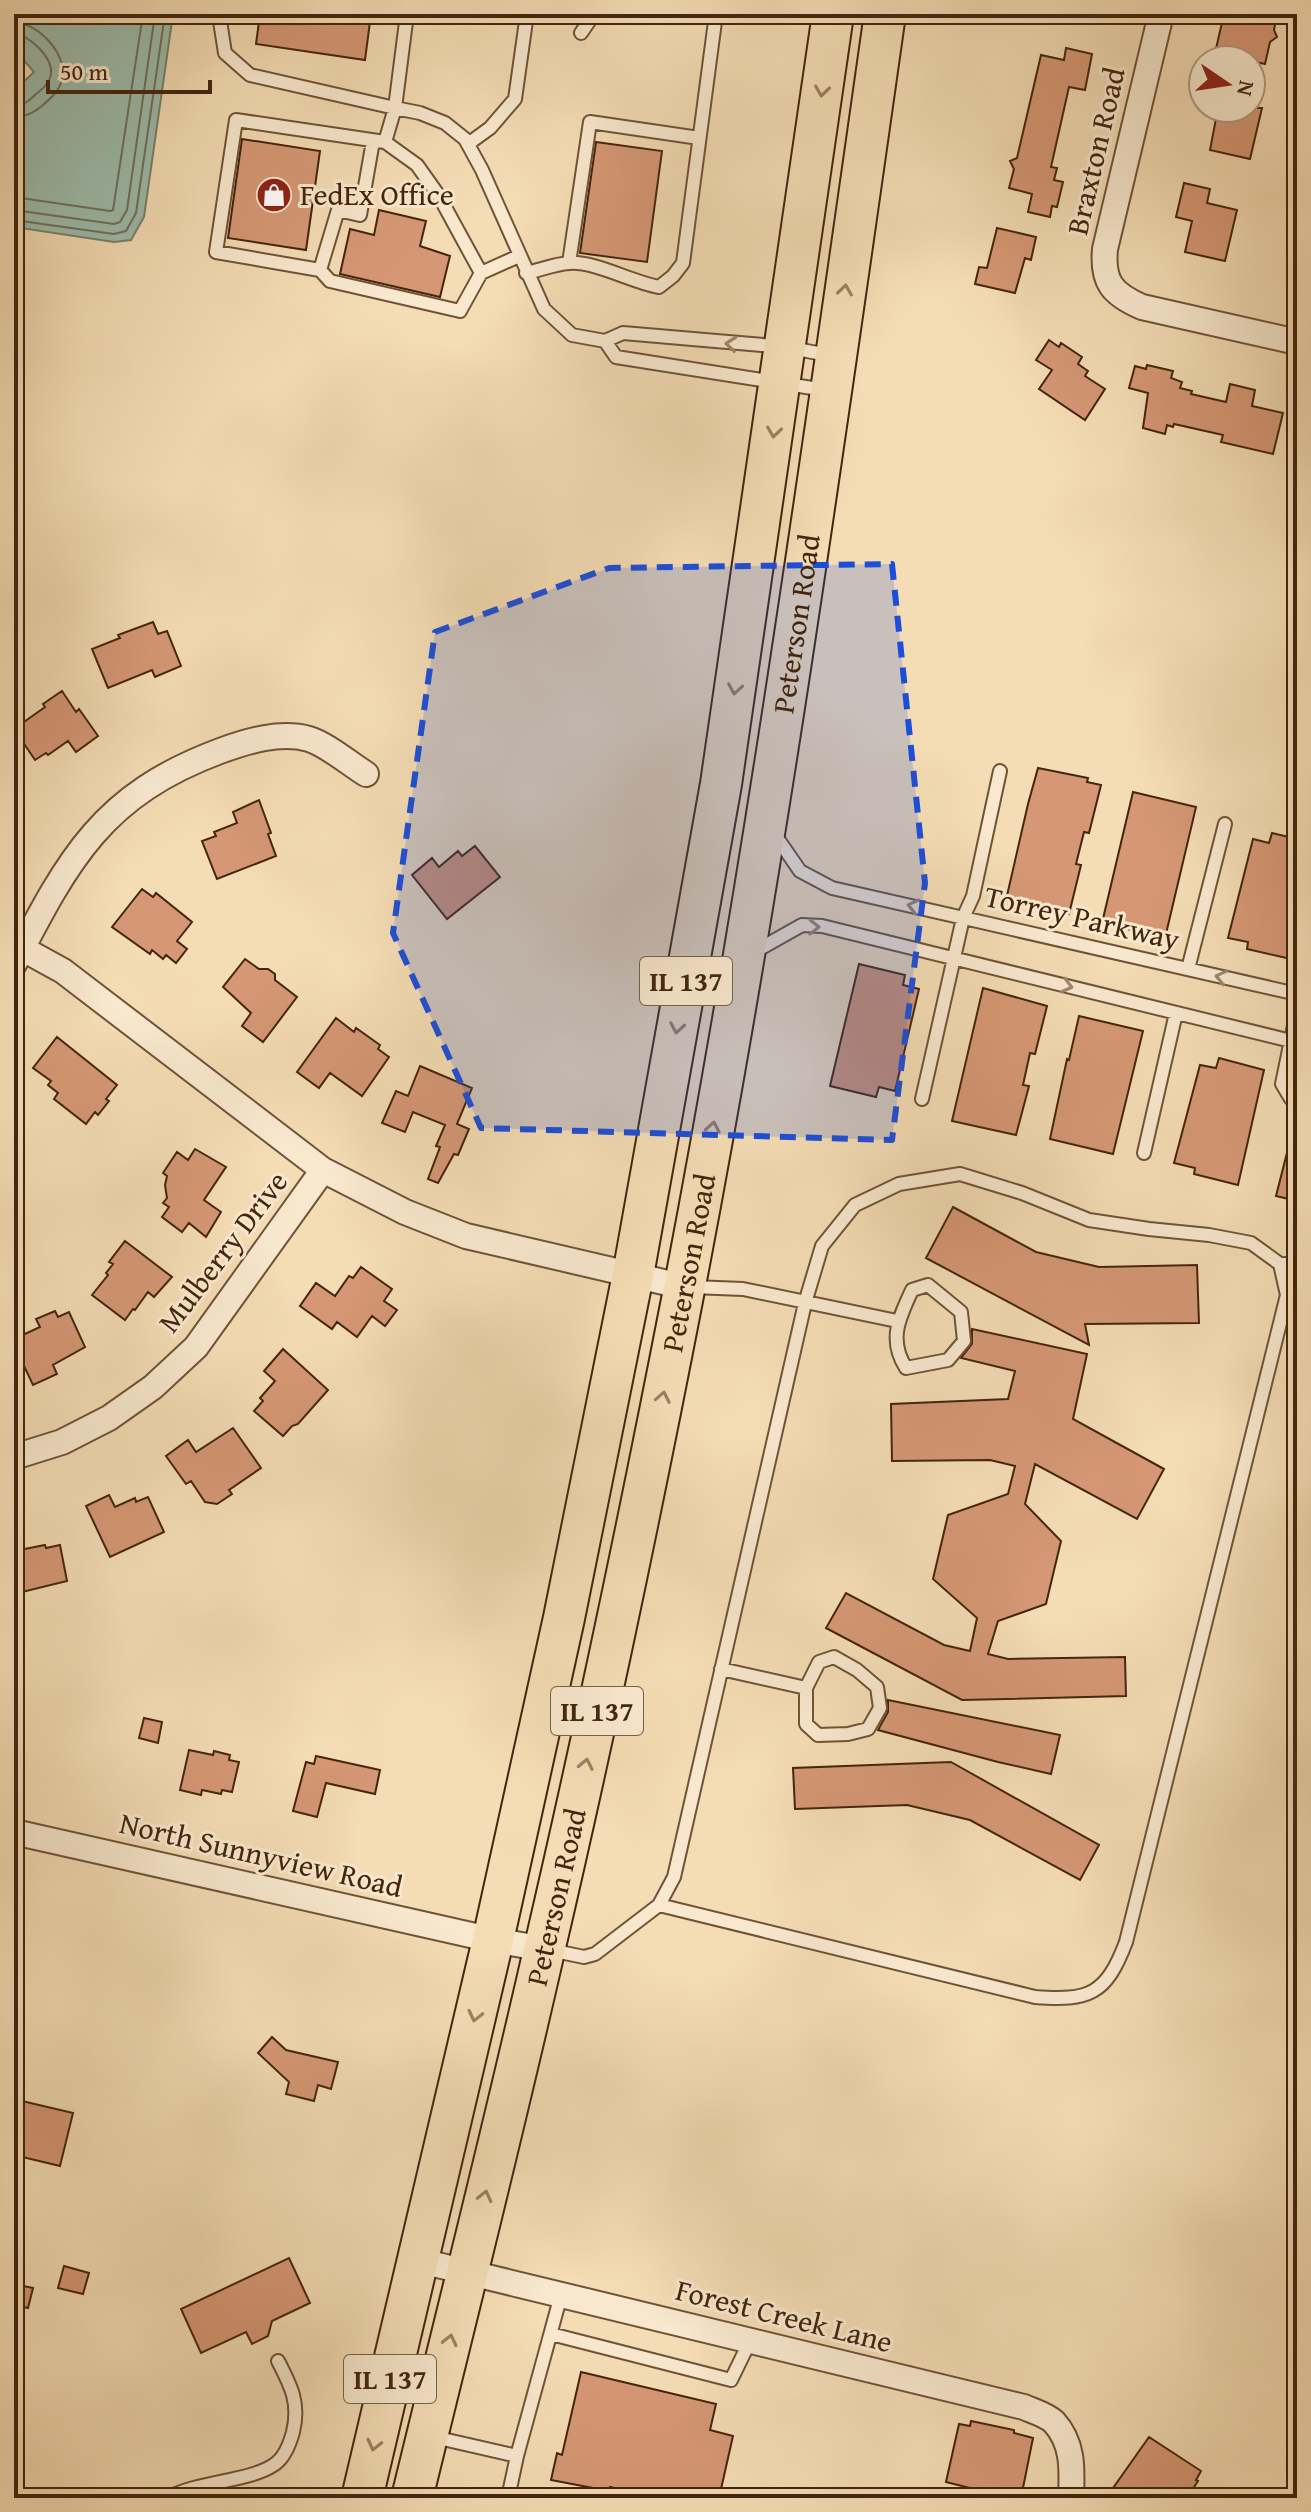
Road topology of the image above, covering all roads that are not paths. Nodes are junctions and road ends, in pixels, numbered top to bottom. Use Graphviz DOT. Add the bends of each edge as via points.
graph roads {
  1 [pos="221,14"];
  2 [pos="407,14"];
  3 [pos="527,14"];
  4 [pos="594,14"];
  5 [pos="716,14"];
  6 [pos="833,14"];
  7 [pos="885,14"];
  8 [pos="1161,14"];
  9 [pos="581,33"];
  10 [pos="395,108"];
  11 [pos="699,138"];
  12 [pos="379,142"];
  13 [pos="468,144"];
  14 [pos="519,256"];
  15 [pos="569,263"];
  16 [pos="320,270"];
  17 [pos="481,273"];
  18 [pos="526,273"];
  19 [pos="605,341"];
  20 [pos="1297,342"];
  21 [pos="784,366"];
  22 [pos="834,374"];
  23 [pos="1000,771"];
  24 [pos="366,774"];
  25 [pos="766,822"];
  26 [pos="1225,824"];
  27 [pos="963,918"];
  28 [pos="17,952"];
  29 [pos="744,957"];
  30 [pos="956,959"];
  31 [pos="1188,969"];
  32 [pos="1297,994"];
  33 [pos="1297,1011"];
  34 [pos="1176,1013"];
  35 [pos="1291,1041"];
  36 [pos="922,1099"];
  37 [pos="1297,1100"];
  38 [pos="1144,1153"];
  39 [pos="323,1170"];
  40 [pos="1280,1264"];
  41 [pos="1297,1264"];
  42 [pos="633,1275"];
  43 [pos="685,1287"];
  44 [pos="805,1303"];
  45 [pos="897,1321"];
  46 [pos="14,1457"];
  47 [pos="721,1669"];
  48 [pos="806,1688"];
  49 [pos="15,1836"];
  50 [pos="659,1905"];
  51 [pos="493,1940"];
  52 [pos="545,1949"];
  53 [pos="417,2260"];
  54 [pos="466,2272"];
  55 [pos="561,2295"];
  56 [pos="551,2334"];
  57 [pos="750,2341"];
  58 [pos="278,2361"];
  59 [pos="427,2435"];
  60 [pos="517,2456"];
  61 [pos="168,2498"];
  62 [pos="362,2498"];
  63 [pos="412,2498"];
  64 [pos="508,2498"];
  65 [pos="1071,2498"];
  1 -- 10 [label="lane" via="225,53 250,75"];
  2 -- 10 [label="lane"];
  3 -- 13 [label="lane" via="515,99"];
  4 -- 9 [label="lane"];
  5 -- 11 [label="lane"];
  6 -- 21 [label="main road, Peterson Road / IL 137, one-way"];
  22 -- 7 [label="main road, Peterson Road / IL 137, one-way"];
  8 -- 20 [label="street, Braxton Road" via="1103,269 1125,299 1142,307"];
  10 -- 12 [label="lane"];
  10 -- 13 [label="lane" via="445,123"];
  11 -- 15 [label="lane" via="590,122"];
  11 -- 15 [label="lane" via="683,263 673,276 659,287"];
  12 -- 16 [label="lane" via="360,215 338,210"];
  12 -- 16 [label="lane" via="236,120 216,252"];
  12 -- 17 [label="lane" via="417,165"];
  13 -- 14 [label="lane"];
  14 -- 17 [label="lane"];
  14 -- 18 [label="lane"];
  15 -- 18 [label="lane"];
  16 -- 17 [label="lane" via="330,281 460,311"];
  18 -- 19 [label="lane" via="544,309 572,335"];
  21 -- 19 [label="lane, one-way" via="623,333"];
  19 -- 21 [label="lane" via="616,357"];
  21 -- 22 [label="lane"];
  21 -- 22 [label="lane"];
  21 -- 42 [label="main road, Peterson Road / IL 137, one-way" via="721,784"];
  22 -- 25 [label="main road, Peterson Road / IL 137"];
  23 -- 27 [label="lane" via="973,896"];
  24 -- 28 [label="street" via="312,740 292,736 248,740 193,761 127,800 97,828 68,864"];
  27 -- 25 [label="lane, Torrey Parkway, one-way" via="832,888 800,871"];
  25 -- 29 [label="main road, Peterson Road / IL 137"];
  26 -- 31 [label="lane, Torrey Parkway"];
  27 -- 30 [label="lane, Torrey Parkway"];
  27 -- 31 [label="lane, Torrey Parkway"];
  28 -- 39 [label="street, Mulberry Drive" via="63,971"];
  29 -- 30 [label="lane, one-way" via="802,925 812,925"];
  43 -- 29 [label="main road, Peterson Road / IL 137, one-way"];
  30 -- 34 [label="lane, one-way"];
  30 -- 36 [label="lane, Torrey Parkway"];
  32 -- 31 [label="lane, Torrey Parkway, one-way"];
  33 -- 35 [label="lane"];
  34 -- 35 [label="lane"];
  34 -- 38 [label="lane"];
  35 -- 37 [label="lane" via="1282,1084"];
  39 -- 42 [label="street" via="466,1236"];
  39 -- 46 [label="street, Mulberry Drive" via="196,1347 175,1367 109,1418 62,1442"];
  40 -- 41 [label="lane"];
  40 -- 44 [label="lane" via="1251,1243 1089,1220 960,1174 899,1184 855,1205 822,1246"];
  40 -- 50 [label="lane" via="1287,1295 1126,1942 1105,1982 1089,1995 1035,1997"];
  42 -- 43 [label="street"];
  42 -- 51 [label="main road, Peterson Road / IL 137"];
  43 -- 44 [label="lane" via="743,1289"];
  52 -- 43 [label="main road, Peterson Road / IL 137, one-way"];
  44 -- 45 [label="lane"];
  44 -- 47 [label="lane"];
  45 -- 45 [label="lane" via="912,1290 928,1285 961,1312 964,1341 948,1360 906,1368 897,1354"];
  47 -- 48 [label="lane"];
  47 -- 50 [label="lane" via="674,1877"];
  48 -- 48 [label="lane" via="819,1662 834,1657 877,1687 880,1708 868,1729 818,1735 806,1724"];
  49 -- 51 [label="street, North Sunnyview Road"];
  50 -- 52 [label="lane" via="595,1954 584,1957"];
  51 -- 52 [label="street, North Sunnyview Road"];
  51 -- 53 [label="main road, Peterson Road / IL 137, one-way"];
  54 -- 52 [label="main road, Peterson Road / IL 137, one-way"];
  53 -- 54 [label="street, Forest Creek Lane"];
  53 -- 62 [label="main road, Peterson Road / IL 137, one-way"];
  54 -- 55 [label="street, Forest Creek Lane"];
  59 -- 54 [label="main road, Peterson Road / IL 137, one-way"];
  55 -- 56 [label="lane"];
  55 -- 57 [label="street, Forest Creek Lane"];
  56 -- 57 [label="lane" via="731,2380"];
  56 -- 60 [label="lane"];
  57 -- 65 [label="street, Forest Creek Lane" via="1024,2407 1052,2420 1072,2460"];
  58 -- 61 [label="lane" via="296,2400 291,2438 278,2462"];
  59 -- 60 [label="lane"];
  59 -- 63 [label="main road, Peterson Road / IL 137"];
  60 -- 64 [label="lane"];
}
